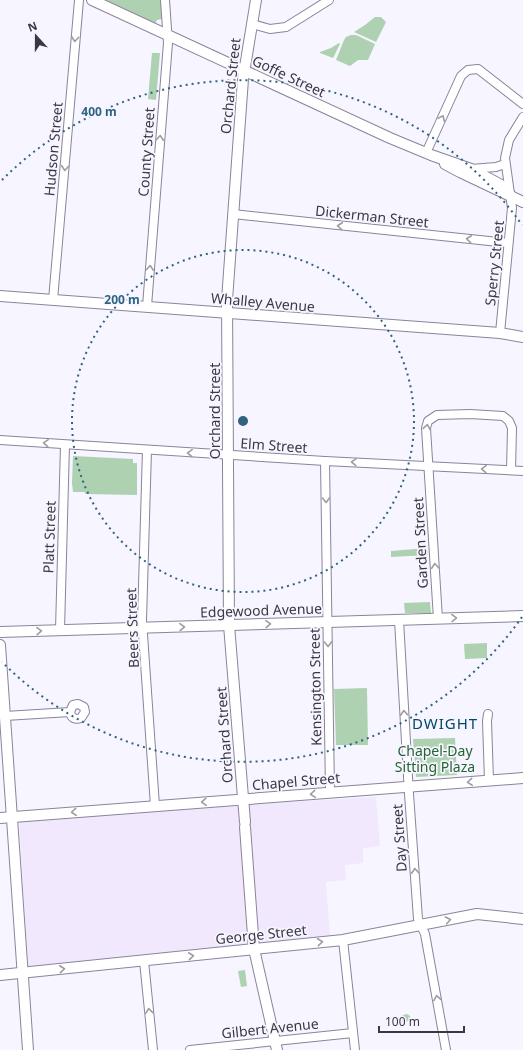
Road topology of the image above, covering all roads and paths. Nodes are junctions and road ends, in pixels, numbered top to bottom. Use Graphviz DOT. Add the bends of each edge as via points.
graph roads {
  1 [pos="79,0"];
  2 [pos="92,0"];
  3 [pos="165,0"];
  4 [pos="256,0"];
  5 [pos="329,0"];
  6 [pos="252,24"];
  7 [pos="167,35"];
  8 [pos="244,70"];
  9 [pos="523,104"];
  10 [pos="523,117"];
  11 [pos="429,154"];
  12 [pos="505,164"];
  13 [pos="471,169"];
  14 [pos="511,196"];
  15 [pos="523,202"];
  16 [pos="233,214"];
  17 [pos="508,243"];
  18 [pos="0,296"];
  19 [pos="54,300"];
  20 [pos="147,306"];
  21 [pos="228,313"];
  22 [pos="500,333"];
  23 [pos="523,337"];
  24 [pos="0,440"];
  25 [pos="65,444"];
  26 [pos="147,450"];
  27 [pos="229,455"];
  28 [pos="325,461"];
  29 [pos="428,466"];
  30 [pos="511,470"];
  31 [pos="523,471"];
  32 [pos="523,616"];
  33 [pos="438,619"];
  34 [pos="399,620"];
  35 [pos="328,622"];
  36 [pos="229,625"];
  37 [pos="143,628"];
  38 [pos="60,630"];
  39 [pos="0,632"];
  40 [pos="0,645"];
  41 [pos="70,712"];
  42 [pos="488,714"];
  43 [pos="5,716"];
  44 [pos="523,778"];
  45 [pos="489,780"];
  46 [pos="409,787"];
  47 [pos="330,792"];
  48 [pos="243,800"];
  49 [pos="155,806"];
  50 [pos="11,817"];
  51 [pos="0,818"];
  52 [pos="523,919"];
  53 [pos="421,925"];
  54 [pos="343,940"];
  55 [pos="254,949"];
  56 [pos="144,961"];
  57 [pos="23,973"];
  58 [pos="0,975"];
  59 [pos="353,1033"];
  60 [pos="276,1045"];
  61 [pos="28,1050"];
  62 [pos="154,1050"];
  63 [pos="190,1050"];
  64 [pos="355,1050"];
  65 [pos="446,1050"];
  1 -- 19 [label="street, Hudson Street, one-way"];
  2 -- 7 [label="main road, Goffe Street"];
  3 -- 7 [label="street, County Street"];
  4 -- 6 [label="main road, Orchard Street"];
  5 -- 6 [label="street" via="286,27 270,29"];
  6 -- 8 [label="main road, Orchard Street"];
  7 -- 8 [label="main road, Goffe Street"];
  20 -- 7 [label="street, County Street, one-way"];
  8 -- 11 [label="main road, Goffe Street"];
  8 -- 16 [label="main road, Orchard Street"];
  11 -- 9 [label="street, one-way" via="461,76 468,70 478,69"];
  10 -- 12 [label="street, Sperry Street" via="509,140"];
  11 -- 13 [label="main road, Goffe Street"];
  11 -- 14 [label="main road, Goffe Street"];
  12 -- 13 [label="street"];
  12 -- 14 [label="street, Sperry Street"];
  13 -- 14 [label="main road, Goffe Street" via="503,186"];
  14 -- 15 [label="main road, Goffe Street"];
  14 -- 17 [label="street, Sperry Street"];
  17 -- 16 [label="street, Dickerman Street, one-way"];
  16 -- 21 [label="main road, Orchard Street"];
  17 -- 22 [label="street, Sperry Street"];
  18 -- 19 [label="main road, Whalley Avenue"];
  19 -- 20 [label="main road, Whalley Avenue"];
  20 -- 21 [label="main road, Whalley Avenue"];
  21 -- 22 [label="main road, Whalley Avenue"];
  21 -- 27 [label="main road, Orchard Street"];
  22 -- 23 [label="main road, Whalley Avenue"];
  25 -- 24 [label="street, Elm Street, one-way"];
  25 -- 26 [label="street, Elm Street"];
  25 -- 38 [label="street, Platt Street"];
  27 -- 26 [label="street, Elm Street, one-way"];
  26 -- 37 [label="street, Beers Street"];
  27 -- 28 [label="street, Elm Street"];
  27 -- 36 [label="main road, Orchard Street"];
  29 -- 28 [label="street, Elm Street, one-way"];
  28 -- 35 [label="street, Kensington Street, one-way"];
  30 -- 29 [label="street, Elm Street, one-way"];
  29 -- 30 [label="street, Garden Street, one-way" via="428,421 437,415 491,415 503,416 512,428"];
  33 -- 29 [label="street, Garden Street, one-way"];
  30 -- 31 [label="street, Elm Street"];
  33 -- 32 [label="main road, Edgewood Avenue, one-way"];
  33 -- 34 [label="main road, Edgewood Avenue"];
  34 -- 35 [label="main road, Edgewood Avenue"];
  46 -- 34 [label="street, Day Street, one-way"];
  36 -- 35 [label="main road, Edgewood Avenue, one-way"];
  35 -- 47 [label="street, Kensington Street, one-way"];
  37 -- 36 [label="main road, Edgewood Avenue, one-way"];
  36 -- 48 [label="main road, Orchard Street"];
  37 -- 38 [label="main road, Edgewood Avenue"];
  37 -- 49 [label="street, Beers Street"];
  39 -- 38 [label="main road, Edgewood Avenue, one-way"];
  40 -- 43 [label="main road"];
  41 -- 43 [label="street"];
  42 -- 45 [label="street"];
  43 -- 50 [label="main road"];
  44 -- 45 [label="main road, Chapel Street"];
  45 -- 46 [label="main road, Chapel Street, one-way"];
  46 -- 47 [label="main road, Chapel Street"];
  53 -- 46 [label="street, Day Street, one-way" via="418,918"];
  47 -- 48 [label="main road, Chapel Street, one-way"];
  48 -- 49 [label="main road, Chapel Street, one-way"];
  48 -- 55 [label="main road, Orchard Street"];
  49 -- 50 [label="main road, Chapel Street, one-way"];
  50 -- 51 [label="main road, Chapel Street"];
  50 -- 57 [label="main road"];
  53 -- 52 [label="main road, George Street, one-way" via="477,914"];
  53 -- 54 [label="main road, George Street"];
  65 -- 53 [label="street, Day Street, one-way" via="425,934"];
  55 -- 54 [label="main road, George Street, one-way"];
  54 -- 59 [label="street"];
  56 -- 55 [label="main road, George Street, one-way"];
  55 -- 60 [label="main road, Orchard Street"];
  57 -- 56 [label="main road, George Street, one-way"];
  62 -- 56 [label="street, one-way"];
  57 -- 58 [label="main road, George Street"];
  57 -- 61 [label="main road"];
  59 -- 60 [label="street, Gilbert Avenue"];
  59 -- 64 [label="street"];
  60 -- 63 [label="street, Gilbert Avenue"];
}
